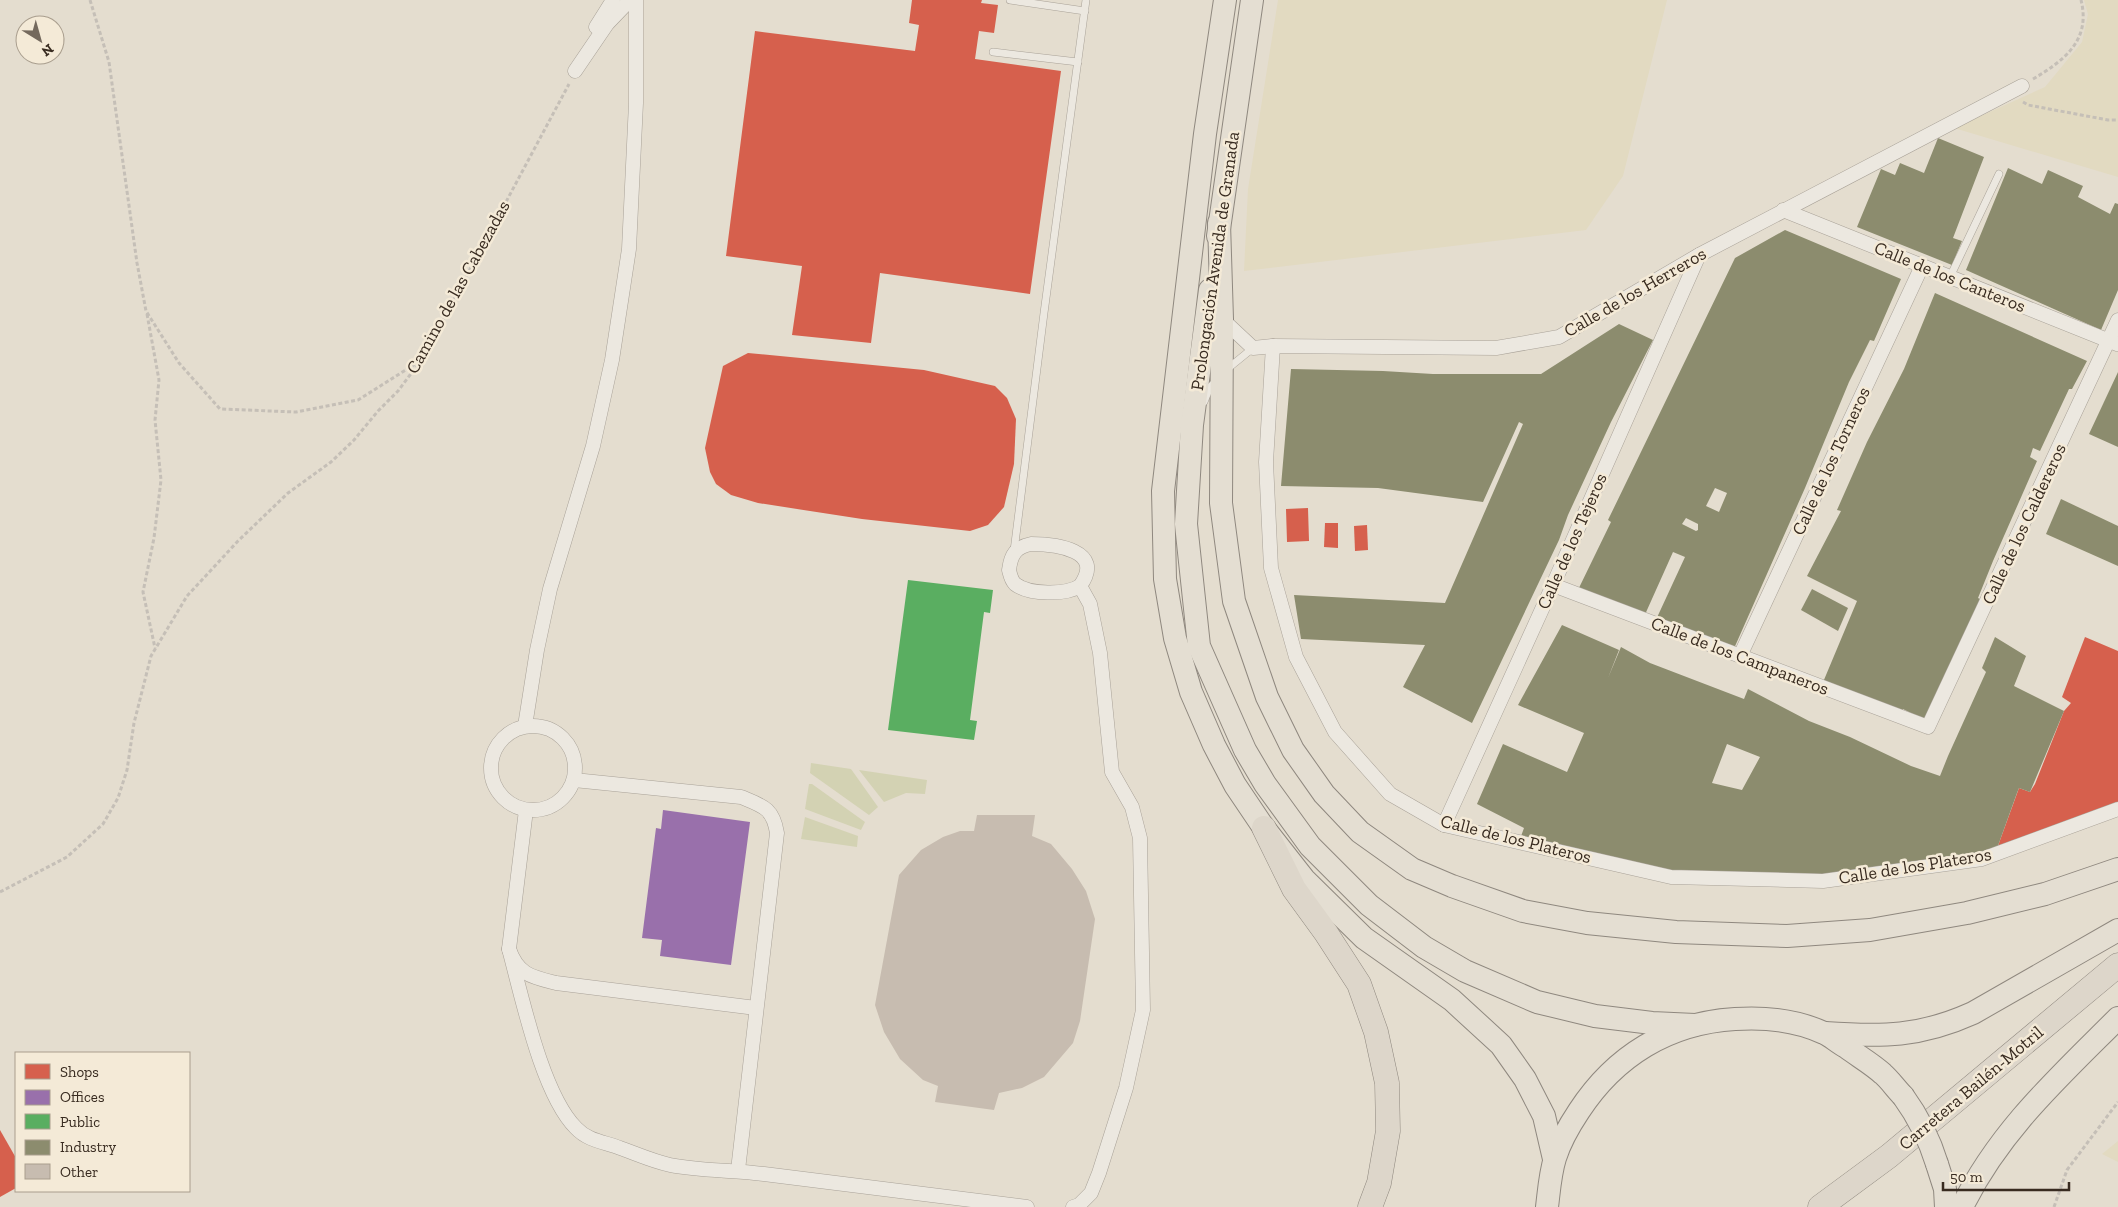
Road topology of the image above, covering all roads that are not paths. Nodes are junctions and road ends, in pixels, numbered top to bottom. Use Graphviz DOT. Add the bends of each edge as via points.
graph roads {
  1 [pos="613,0"];
  2 [pos="630,0"];
  3 [pos="636,0"];
  4 [pos="648,0"];
  5 [pos="1010,0"];
  6 [pos="1086,0"];
  7 [pos="1225,0"];
  8 [pos="1252,0"];
  9 [pos="1084,11"];
  10 [pos="637,19"];
  11 [pos="993,52"];
  12 [pos="1078,62"];
  13 [pos="2022,86"];
  14 [pos="1999,174"];
  15 [pos="1783,210"];
  16 [pos="1219,223"];
  17 [pos="1698,255"];
  18 [pos="1922,266"];
  19 [pos="1950,277"];
  20 [pos="1222,319"];
  21 [pos="2118,320"];
  22 [pos="2114,343"];
  23 [pos="1273,346"];
  24 [pos="1253,348"];
  25 [pos="1221,375"];
  26 [pos="1203,410"];
  27 [pos="1200,435"];
  28 [pos="1186,524"];
  29 [pos="1014,551"];
  30 [pos="1552,585"];
  31 [pos="1080,586"];
  32 [pos="1740,656"];
  33 [pos="525,726"];
  34 [pos="1928,727"];
  35 [pos="574,780"];
  36 [pos="2118,809"];
  37 [pos="526,810"];
  38 [pos="1444,825"];
  39 [pos="1264,828"];
  40 [pos="2118,869"];
  41 [pos="2118,930"];
  42 [pos="509,949"];
  43 [pos="2118,965"];
  44 [pos="756,1008"];
  45 [pos="2118,1018"];
  46 [pos="1695,1024"];
  47 [pos="1825,1033"];
  48 [pos="1554,1159"];
  49 [pos="738,1170"];
  50 [pos="1026,1207"];
  51 [pos="1073,1207"];
  52 [pos="1370,1207"];
  53 [pos="1547,1207"];
  54 [pos="1820,1207"];
  55 [pos="1946,1207"];
  56 [pos="1962,1207"];
  1 -- 2 [label="street" via="584,48 575,71 608,24"];
  3 -- 10 [label="street"];
  4 -- 10 [label="street"];
  5 -- 9 [label="lane"];
  6 -- 9 [label="lane"];
  7 -- 39 [label="main road, Prolongación Avenida de Granada" via="1205,134 1163,492 1165,578 1175,638 1191,692 1235,785"];
  8 -- 16 [label="main road, Prolongación Avenida de Granada"];
  9 -- 12 [label="lane"];
  10 -- 33 [label="street" via="629,249 612,360 593,446 550,589"];
  11 -- 12 [label="lane"];
  12 -- 29 [label="lane"];
  13 -- 15 [label="street, Calle de los Herreros"];
  14 -- 19 [label="lane"];
  15 -- 17 [label="street, Calle de los Herreros"];
  15 -- 18 [label="street, Calle de los Canteros"];
  16 -- 20 [label="main road"];
  16 -- 28 [label="main road, Prolongación Avenida de Granada" via="1192,425"];
  17 -- 23 [label="street, Calle de los Herreros" via="1559,337 1496,348"];
  17 -- 30 [label="street, Calle de los Tejeros"];
  18 -- 19 [label="street, Calle de los Canteros"];
  18 -- 32 [label="street, Calle de los Torneros"];
  19 -- 22 [label="street, Calle de los Canteros"];
  20 -- 24 [label="street"];
  20 -- 25 [label="main road"];
  21 -- 22 [label="street, Calle de los Caldereros"];
  22 -- 34 [label="street, Calle de los Caldereros"];
  23 -- 24 [label="street, Calle de los Herreros"];
  23 -- 38 [label="street, Calle de los Plateros" via="1266,462 1271,568 1296,657 1335,732 1390,794"];
  24 -- 25 [label="lane"];
  25 -- 26 [label="lane" via="1210,387"];
  25 -- 40 [label="main road" via="1221,504 1234,601 1267,697 1293,750 1324,794 1360,832 1412,869 1523,911 1587,923 1676,932 1787,936 1870,930 1967,913 2046,894"];
  27 -- 28 [label="lane" via="1194,495"];
  28 -- 46 [label="main road, Prolongación Avenida de Granada" via="1199,646 1245,750 1265,784 1310,846 1337,876 1369,905 1424,946 1465,970 1537,1002 1595,1016"];
  29 -- 31 [label="street" via="1008,570 1016,584 1046,592 1064,592"];
  29 -- 31 [label="street" via="1031,544 1050,544 1076,552 1088,564"];
  30 -- 32 [label="street, Calle de los Campaneros"];
  30 -- 38 [label="street, Calle de los Tejeros"];
  31 -- 51 [label="street" via="1090,604 1100,654 1112,772 1132,807 1140,838 1143,1010 1126,1088 1099,1173 1091,1194"];
  32 -- 34 [label="street, Calle de los Campaneros"];
  33 -- 35 [label="street" via="545,727 562,737 573,754"];
  33 -- 37 [label="street" via="499,743 490,765 492,781 500,795 512,805"];
  35 -- 37 [label="street" via="559,802 540,810"];
  35 -- 44 [label="street" via="740,797 764,807 774,818 777,833"];
  36 -- 38 [label="street, Calle de los Plateros" via="1982,859 1823,881 1671,876"];
  37 -- 42 [label="street"];
  39 -- 48 [label="main road, Prolongación Avenida de Granada" via="1304,879 1364,938 1452,1000 1501,1045 1525,1079 1544,1116"];
  39 -- 52 [label="highway" via="1294,889 1359,984 1376,1032 1387,1083 1388,1131 1379,1183"];
  41 -- 47 [label="main road" via="1956,1021 1910,1034 1863,1036"];
  42 -- 44 [label="street" via="513,961 528,976 556,983"];
  42 -- 49 [label="street" via="545,1073 561,1111 577,1130 597,1142 645,1159 672,1165"];
  43 -- 54 [label="highway, Carretera Bailén-Motril" via="1889,1156"];
  44 -- 49 [label="street"];
  45 -- 56 [label="main road" via="2008,1131"];
  46 -- 47 [label="main road" via="1730,1019 1767,1019 1807,1026"];
  46 -- 48 [label="main road" via="1651,1042 1618,1064 1588,1097 1569,1126"];
  47 -- 55 [label="main road, bridge" via="1882,1073 1918,1117 1930,1140 1945,1189"];
  48 -- 53 [label="main road"];
  49 -- 50 [label="street"];
}
